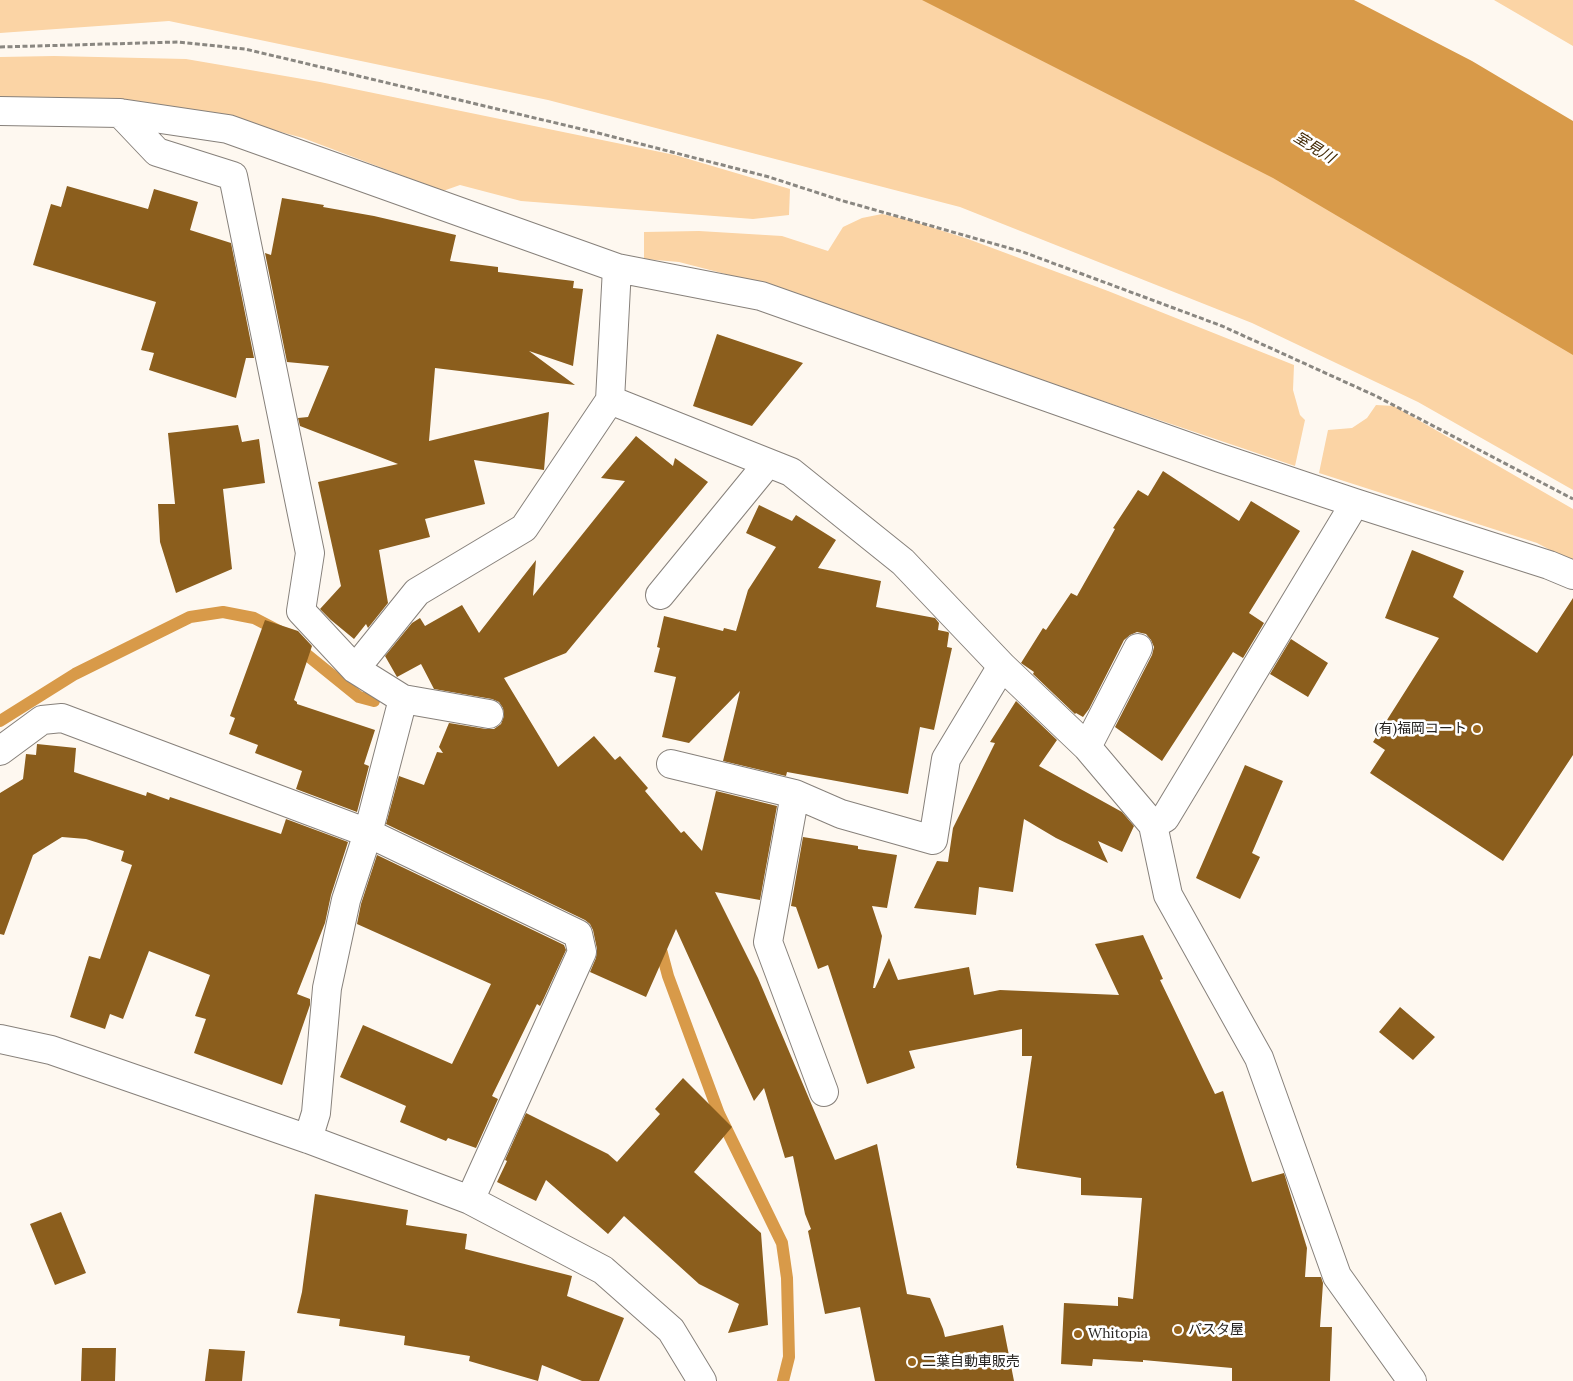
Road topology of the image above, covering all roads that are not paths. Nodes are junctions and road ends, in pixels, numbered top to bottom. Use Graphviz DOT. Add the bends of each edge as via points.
graph roads {
  1 [pos="0,112"];
  2 [pos="120,113"];
  3 [pos="617,268"];
  4 [pos="610,400"];
  5 [pos="768,463"];
  6 [pos="1354,503"];
  7 [pos="1573,575"];
  8 [pos="660,596"];
  9 [pos="1138,648"];
  10 [pos="1002,666"];
  11 [pos="355,669"];
  12 [pos="403,699"];
  13 [pos="489,714"];
  14 [pos="1086,747"];
  15 [pos="0,751"];
  16 [pos="671,764"];
  17 [pos="795,794"];
  18 [pos="1153,825"];
  19 [pos="368,833"];
  20 [pos="0,1039"];
  21 [pos="824,1092"];
  22 [pos="308,1139"];
  23 [pos="470,1200"];
  24 [pos="702,1381"];
  25 [pos="1412,1381"];
  1 -- 2 [label="street"];
  2 -- 3 [label="street" via="228,129"];
  2 -- 11 [label="street" via="157,152 233,176 310,553 301,611"];
  3 -- 4 [label="street"];
  3 -- 6 [label="street" via="761,296"];
  4 -- 5 [label="street"];
  4 -- 11 [label="street" via="524,528 417,592"];
  5 -- 8 [label="street"];
  5 -- 10 [label="street" via="792,472 903,562"];
  6 -- 7 [label="street"];
  6 -- 18 [label="street" via="1165,818"];
  9 -- 14 [label="street"];
  10 -- 14 [label="street"];
  10 -- 17 [label="street" via="946,759 934,840 841,814"];
  11 -- 12 [label="street"];
  12 -- 13 [label="street"];
  12 -- 19 [label="street"];
  14 -- 18 [label="street"];
  15 -- 19 [label="street" via="42,720 62,718"];
  16 -- 17 [label="street"];
  17 -- 21 [label="street" via="768,942"];
  18 -- 25 [label="street" via="1168,895 1259,1058 1337,1276"];
  19 -- 22 [label="street" via="346,900 327,988 316,1113"];
  19 -- 23 [label="street" via="578,934 582,952"];
  20 -- 22 [label="street" via="51,1050"];
  22 -- 23 [label="street"];
  23 -- 24 [label="street" via="603,1270 670,1330"];
}
